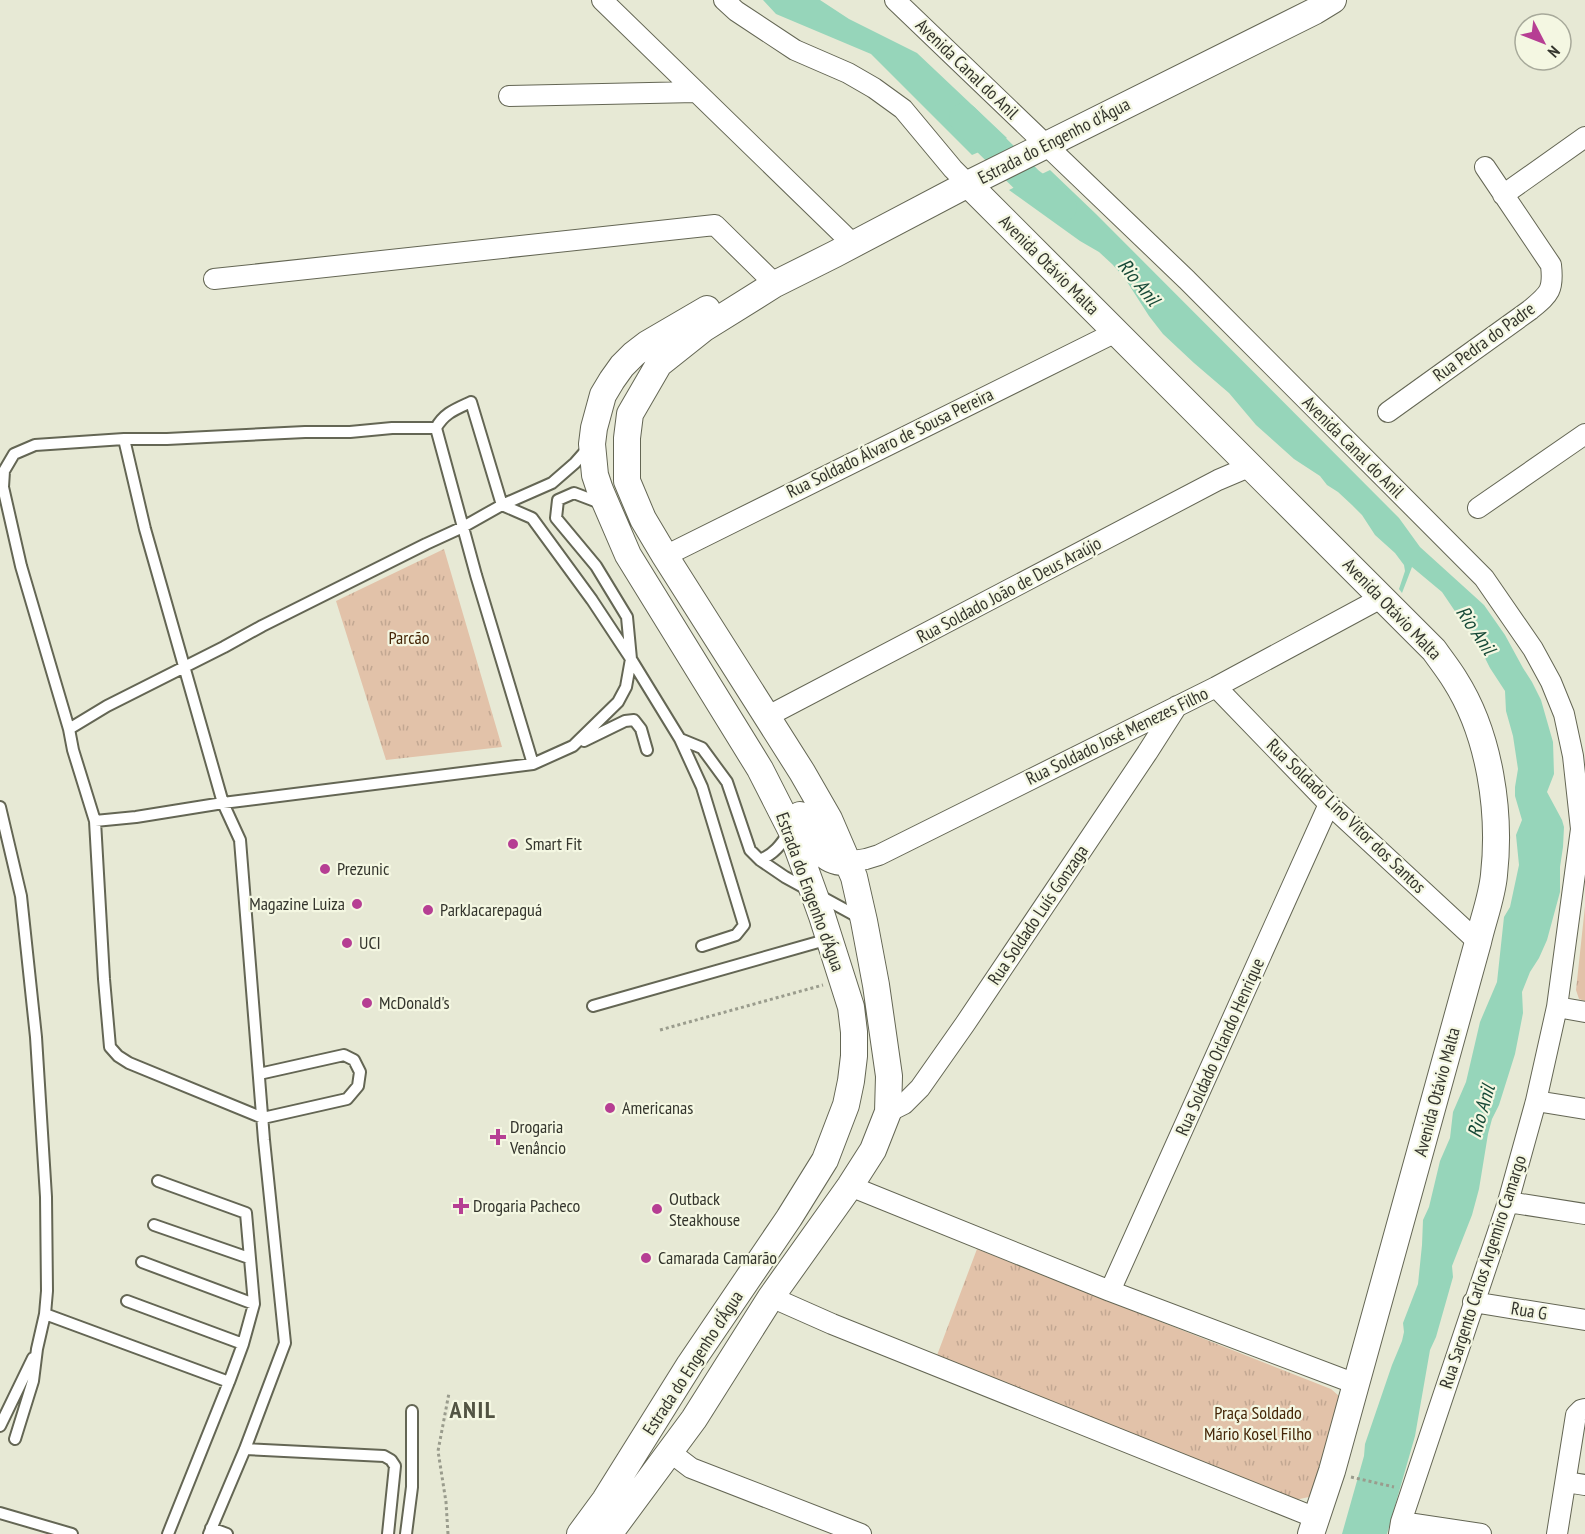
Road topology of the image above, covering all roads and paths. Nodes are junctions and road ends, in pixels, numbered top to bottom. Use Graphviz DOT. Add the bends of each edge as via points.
graph roads {
  1 [pos="602,0"];
  2 [pos="724,0"];
  3 [pos="895,0"];
  4 [pos="1333,0"];
  5 [pos="696,92"];
  6 [pos="509,96"];
  7 [pos="1585,137"];
  8 [pos="1040,148"];
  9 [pos="1485,167"];
  10 [pos="974,181"];
  11 [pos="1503,195"];
  12 [pos="853,244"];
  13 [pos="214,279"];
  14 [pos="775,284"];
  15 [pos="1116,332"];
  16 [pos="1388,412"];
  17 [pos="436,428"];
  18 [pos="1585,434"];
  19 [pos="124,440"];
  20 [pos="592,444"];
  21 [pos="1251,466"];
  22 [pos="502,505"];
  23 [pos="606,505"];
  24 [pos="1478,508"];
  25 [pos="463,527"];
  26 [pos="665,556"];
  27 [pos="1383,597"];
  28 [pos="631,659"];
  29 [pos="184,666"];
  30 [pos="1215,687"];
  31 [pos="720,703"];
  32 [pos="1177,706"];
  33 [pos="768,716"];
  34 [pos="69,729"];
  35 [pos="680,739"];
  36 [pos="573,746"];
  37 [pos="647,750"];
  38 [pos="533,764"];
  39 [pos="223,803"];
  40 [pos="1329,804"];
  41 [pos="1,813"];
  42 [pos="95,821"];
  43 [pos="1583,829"];
  44 [pos="791,830"];
  45 [pos="759,860"];
  46 [pos="847,862"];
  47 [pos="813,893"];
  48 [pos="864,921"];
  49 [pos="830,939"];
  50 [pos="1478,942"];
  51 [pos="702,946"];
  52 [pos="842,978"];
  53 [pos="593,1006"];
  54 [pos="1557,1008"];
  55 [pos="1585,1012"];
  56 [pos="660,1030"];
  57 [pos="259,1074"];
  58 [pos="1536,1101"];
  59 [pos="1585,1109"];
  60 [pos="888,1112"];
  61 [pos="263,1118"];
  62 [pos="158,1181"];
  63 [pos="850,1186"];
  64 [pos="1508,1202"];
  65 [pos="1585,1214"];
  66 [pos="154,1225"];
  67 [pos="249,1258"];
  68 [pos="142,1262"];
  69 [pos="1110,1291"];
  70 [pos="771,1297"];
  71 [pos="127,1301"];
  72 [pos="1473,1302"];
  73 [pos="254,1304"];
  74 [pos="45,1314"];
  75 [pos="1585,1320"];
  76 [pos="243,1344"];
  77 [pos="37,1349"];
  78 [pos="229,1382"];
  79 [pos="1356,1384"];
  80 [pos="449,1393"];
  81 [pos="1585,1409"];
  82 [pos="412,1411"];
  83 [pos="0,1426"];
  84 [pos="15,1438"];
  85 [pos="245,1449"];
  86 [pos="670,1452"];
  87 [pos="1354,1478"];
  88 [pos="1576,1484"];
  89 [pos="1403,1490"];
  90 [pos="0,1513"];
  91 [pos="1313,1526"];
  92 [pos="1400,1528"];
  93 [pos="210,1531"];
  94 [pos="72,1534"];
  95 [pos="168,1534"];
  96 [pos="227,1534"];
  97 [pos="388,1534"];
  98 [pos="406,1534"];
  99 [pos="448,1534"];
  100 [pos="580,1534"];
  101 [pos="609,1534"];
  102 [pos="861,1534"];
  103 [pos="1481,1534"];
  104 [pos="1557,1534"];
  1 -- 5 [label="street"];
  2 -- 10 [label="street, Avenida Otávio Malta" via="795,50 874,88 903,109 952,169"];
  3 -- 8 [label="street, Avenida Canal do Anil"];
  4 -- 8 [label="street, Estrada do Engenho d'Água"];
  5 -- 6 [label="street"];
  5 -- 12 [label="street"];
  7 -- 11 [label="street"];
  8 -- 10 [label="street, Estrada do Engenho d'Água"];
  8 -- 43 [label="street, Avenida Canal do Anil" via="1187,280 1484,578 1533,649 1564,714"];
  9 -- 11 [label="street, Rua Pedra do Padre"];
  10 -- 12 [label="street, Estrada do Engenho d'Água"];
  10 -- 15 [label="street, Avenida Otávio Malta"];
  11 -- 16 [label="street, Rua Pedra do Padre" via="1551,265 1553,281 1546,296"];
  12 -- 14 [label="street, Estrada do Engenho d'Água"];
  13 -- 14 [label="street" via="715,225"];
  14 -- 20 [label="street, Estrada do Engenho d'Água" via="724,299 634,354 603,395"];
  14 -- 26 [label="street, Estrada do Engenho d'Água" via="703,329 659,364 630,414 627,481"];
  15 -- 21 [label="street, Avenida Otávio Malta"];
  15 -- 26 [label="street, Rua Soldado Álvaro de Sousa Pereira"];
  17 -- 19 [label="lane"];
  17 -- 22 [label="lane" via="449,412 471,402"];
  17 -- 25 [label="lane"];
  18 -- 24 [label="street"];
  19 -- 29 [label="lane"];
  19 -- 34 [label="lane" via="35,445 14,454 4,471 3,487 21,566"];
  20 -- 22 [label="lane" via="552,483"];
  20 -- 23 [label="street, Estrada do Engenho d'Água" via="596,475"];
  21 -- 27 [label="street, Avenida Otávio Malta"];
  21 -- 33 [label="street, Rua Soldado João de Deus Araújo"];
  22 -- 25 [label="lane"];
  22 -- 28 [label="lane" via="532,518"];
  23 -- 28 [label="lane" via="574,492 558,500 556,518 596,566 627,618"];
  23 -- 31 [label="street, Estrada do Engenho d'Água" via="628,555"];
  25 -- 29 [label="lane"];
  25 -- 38 [label="lane"];
  26 -- 33 [label="street, Estrada do Engenho d'Água"];
  27 -- 30 [label="street, Rua Soldado José Menezes Filho"];
  27 -- 50 [label="street, Avenida Otávio Malta" via="1434,650 1456,681 1484,750 1493,791 1496,837 1494,877"];
  28 -- 35 [label="lane"];
  28 -- 36 [label="lane" via="626,687 618,702"];
  29 -- 34 [label="lane"];
  29 -- 39 [label="lane"];
  30 -- 32 [label="street, Rua Soldado José Menezes Filho"];
  30 -- 40 [label="street, Rua Soldado Lino Vitor dos Santos"];
  31 -- 44 [label="street, Estrada do Engenho d'Água"];
  31 -- 46 [label="street" via="767,759 814,844 830,859"];
  32 -- 46 [label="street, Rua Soldado José Menezes Filho" via="879,855"];
  32 -- 60 [label="street, Rua Soldado Luís Gonzaga" via="920,1088 904,1104"];
  33 -- 46 [label="street, Estrada do Engenho d'Água" via="829,819"];
  34 -- 42 [label="lane"];
  35 -- 45 [label="lane" via="702,748 728,782 750,850"];
  35 -- 51 [label="lane" via="702,787 744,925 736,935"];
  36 -- 37 [label="lane" via="634,720"];
  36 -- 38 [label="lane"];
  38 -- 39 [label="lane"];
  39 -- 42 [label="lane"];
  39 -- 57 [label="lane" via="240,840"];
  40 -- 50 [label="street, Rua Soldado Lino Vitor dos Santos"];
  40 -- 69 [label="street, Rua Soldado Orlando Henrique"];
  41 -- 74 [label="lane" via="21,896 36,1037 46,1197"];
  42 -- 61 [label="lane" via="110,1047 129,1063"];
  43 -- 54 [label="street, Avenida Canal do Anil"];
  44 -- 45 [label="lane" via="777,850"];
  44 -- 47 [label="street, Estrada do Engenho d'Água"];
  45 -- 47 [label="lane"];
  46 -- 48 [label="street, Estrada do Engenho d'Água"];
  47 -- 48 [label="lane"];
  47 -- 49 [label="street, Estrada do Engenho d'Água"];
  48 -- 60 [label="street, Estrada do Engenho d'Água" via="889,1076"];
  49 -- 52 [label="street, Estrada do Engenho d'Água"];
  49 -- 53 [label="lane"];
  50 -- 79 [label="street, Avenida Otávio Malta"];
  52 -- 56 [label="path"];
  52 -- 100 [label="street, Estrada do Engenho d'Água" via="851,1007 854,1056 846,1105 825,1160"];
  54 -- 55 [label="street"];
  54 -- 58 [label="street, Rua Sargento Carlos Argemiro Camargo"];
  57 -- 61 [label="lane"];
  57 -- 61 [label="lane" via="344,1054 354,1060 360,1072 357,1086 347,1099"];
  58 -- 59 [label="street"];
  58 -- 64 [label="street, Rua Sargento Carlos Argemiro Camargo"];
  60 -- 63 [label="street, Estrada do Engenho d'Água" via="873,1150"];
  61 -- 85 [label="lane" via="285,1343"];
  62 -- 67 [label="lane" via="246,1213"];
  63 -- 69 [label="street"];
  63 -- 70 [label="street, Estrada do Engenho d'Água"];
  64 -- 65 [label="street"];
  64 -- 72 [label="street, Rua Sargento Carlos Argemiro Camargo"];
  66 -- 67 [label="lane"];
  67 -- 73 [label="lane"];
  68 -- 73 [label="lane"];
  69 -- 79 [label="street"];
  70 -- 86 [label="street, Estrada do Engenho d'Água"];
  70 -- 91 [label="street"];
  71 -- 76 [label="lane"];
  72 -- 75 [label="street, Rua G"];
  72 -- 92 [label="street, Rua Sargento Carlos Argemiro Camargo"];
  73 -- 76 [label="lane"];
  74 -- 77 [label="lane"];
  74 -- 78 [label="lane"];
  76 -- 78 [label="lane"];
  77 -- 83 [label="lane"];
  77 -- 84 [label="lane" via="33,1381"];
  78 -- 95 [label="lane"];
  79 -- 91 [label="street, Avenida Otávio Malta"];
  80 -- 99 [label="path" via="438,1451"];
  81 -- 88 [label="street" via="1576,1415"];
  82 -- 98 [label="lane" via="412,1487"];
  85 -- 93 [label="lane"];
  85 -- 97 [label="lane" via="384,1456 391,1460 395,1466"];
  86 -- 101 [label="street, Estrada do Engenho d'Água"];
  86 -- 102 [label="street" via="691,1468"];
  87 -- 89 [label="path"];
  88 -- 104 [label="street"];
  90 -- 94 [label="lane"];
  92 -- 103 [label="street"];
  93 -- 96 [label="lane"];
}
